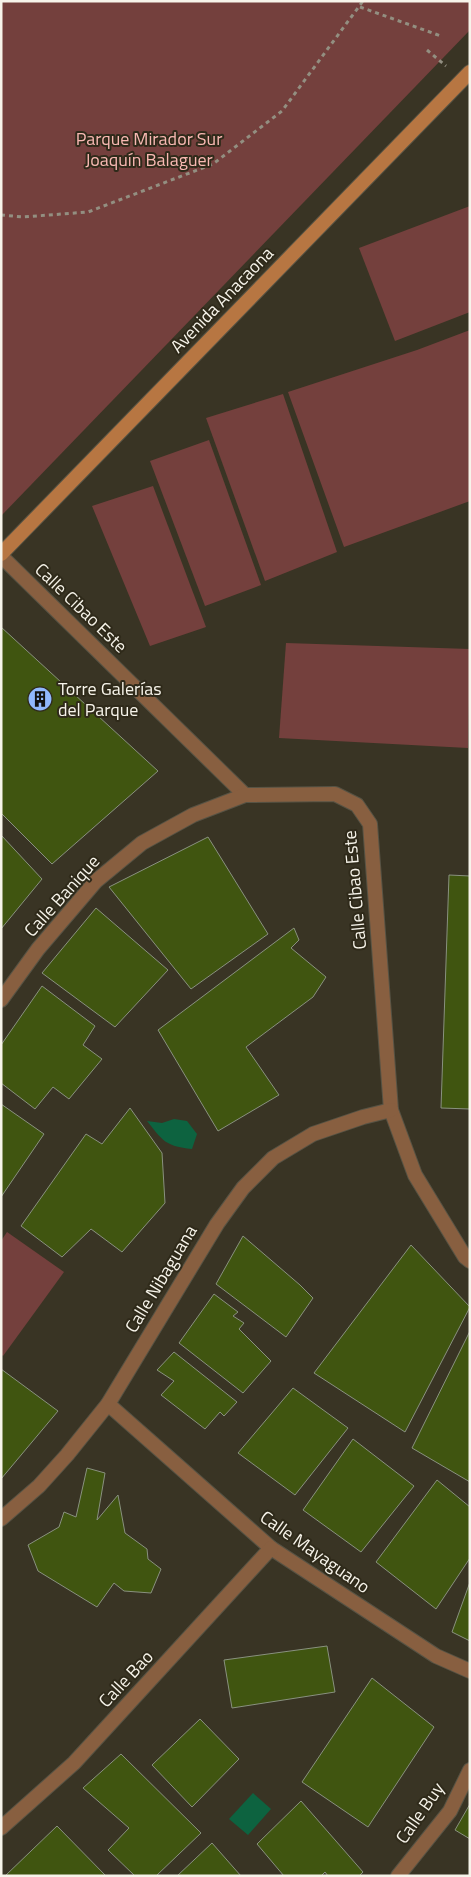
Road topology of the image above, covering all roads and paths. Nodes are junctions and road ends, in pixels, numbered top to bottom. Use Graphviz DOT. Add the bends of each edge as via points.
graph roads {
  1 [pos="363,1"];
  2 [pos="360,7"];
  3 [pos="441,36"];
  4 [pos="467,80"];
  5 [pos="1,214"];
  6 [pos="1,555"];
  7 [pos="245,795"];
  8 [pos="1,1000"];
  9 [pos="391,1110"];
  10 [pos="470,1261"];
  11 [pos="108,1404"];
  12 [pos="1,1519"];
  13 [pos="271,1548"];
  14 [pos="470,1671"];
  15 [pos="470,1770"];
  16 [pos="1,1828"];
  17 [pos="398,1876"];
  1 -- 2 [label="path"];
  2 -- 3 [label="path"];
  2 -- 5 [label="path" via="282,111 213,164 88,212 23,216"];
  4 -- 6 [label="main road, Avenida Anacaona"];
  6 -- 7 [label="street, Calle Cibao Este"];
  7 -- 8 [label="street, Calle Banique" via="193,815 134,849 96,881 38,949"];
  7 -- 9 [label="street, Calle Cibao Este" via="335,794 357,805 370,824"];
  9 -- 10 [label="street, Calle Cibao Este" via="415,1175"];
  9 -- 11 [label="street, Calle Nibaguana" via="313,1134 273,1158 243,1188 217,1224"];
  11 -- 12 [label="street, Calle Nibaguana" via="39,1486"];
  11 -- 13 [label="street, Calle Mayaguano"];
  13 -- 14 [label="street, Calle Mayaguano" via="436,1656"];
  13 -- 16 [label="street, Calle Bao" via="74,1763"];
  15 -- 17 [label="street, Calle Buy" via="450,1811"];
}
